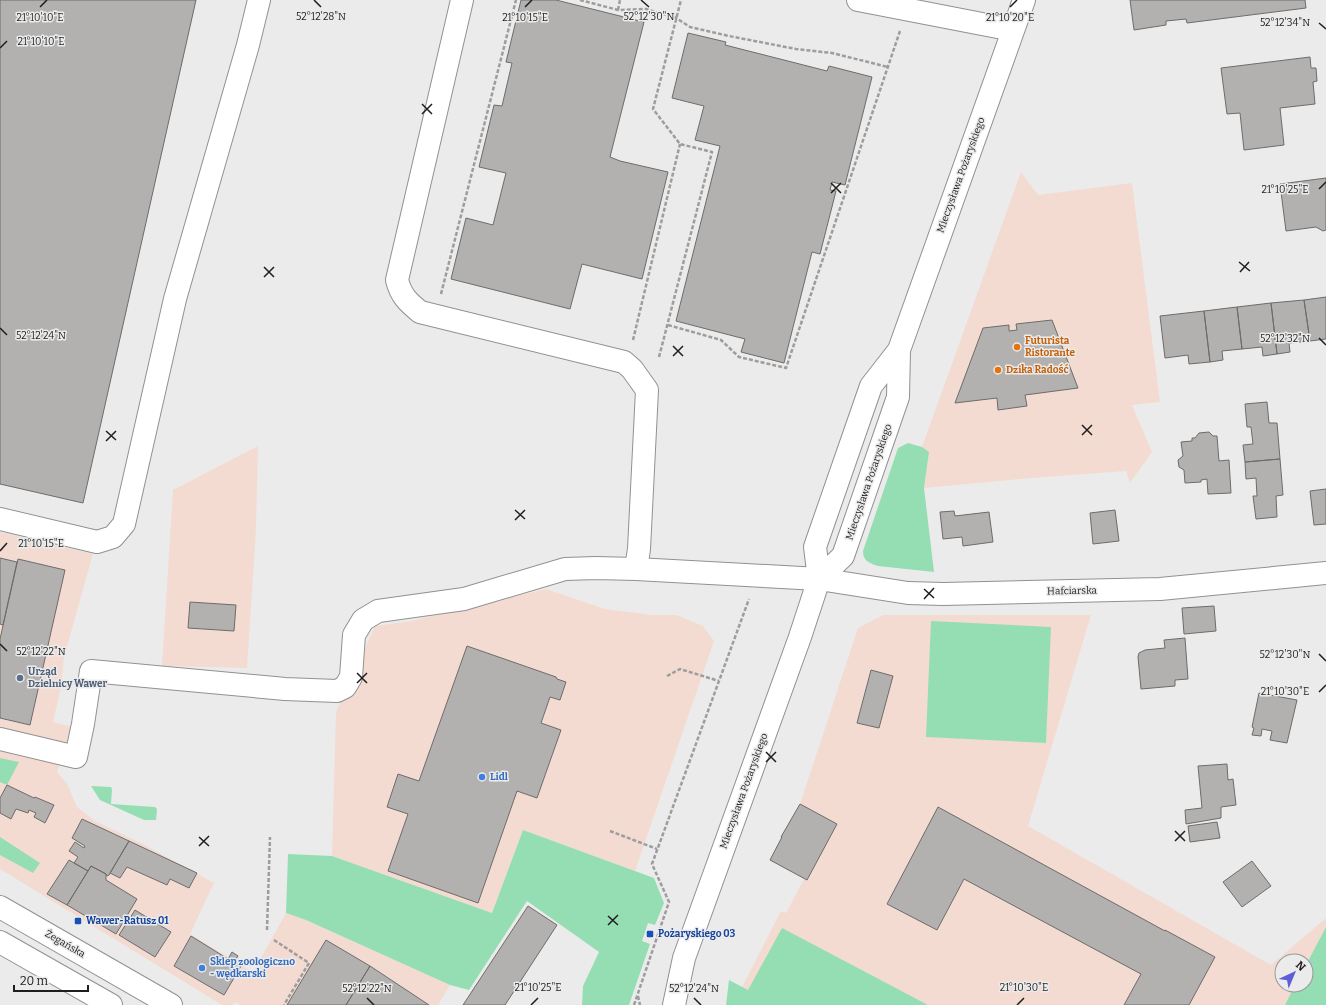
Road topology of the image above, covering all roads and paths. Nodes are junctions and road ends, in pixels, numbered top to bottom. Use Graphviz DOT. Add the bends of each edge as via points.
graph roads {
  1 [pos="259,0"];
  2 [pos="462,0"];
  3 [pos="516,0"];
  4 [pos="580,0"];
  5 [pos="620,0"];
  6 [pos="681,0"];
  7 [pos="858,0"];
  8 [pos="1024,0"];
  9 [pos="618,10"];
  10 [pos="907,10"];
  11 [pos="676,18"];
  12 [pos="1013,30"];
  13 [pos="888,67"];
  14 [pos="680,144"];
  15 [pos="440,300"];
  16 [pos="668,325"];
  17 [pos="633,342"];
  18 [pos="898,350"];
  19 [pos="659,357"];
  20 [pos="0,519"];
  21 [pos="636,569"];
  22 [pos="1326,573"];
  23 [pos="757,576"];
  24 [pos="819,579"];
  25 [pos="667,676"];
  26 [pos="720,681"];
  27 [pos="0,739"];
  28 [pos="610,831"];
  29 [pos="270,836"];
  30 [pos="657,849"];
  31 [pos="0,907"];
  32 [pos="267,930"];
  33 [pos="274,940"];
  34 [pos="0,942"];
  35 [pos="638,995"];
  36 [pos="111,1005"];
  37 [pos="171,1005"];
  38 [pos="284,1005"];
  39 [pos="634,1005"];
  40 [pos="640,1005"];
  41 [pos="674,1005"];
  1 -- 20 [label="street" via="175,299 124,524 113,537 97,542"];
  2 -- 21 [label="street" via="397,280 399,290 408,303 420,312 624,362 632,369 647,390"];
  3 -- 15 [label="path"];
  4 -- 9 [label="path"];
  5 -- 9 [label="path"];
  6 -- 11 [label="path"];
  7 -- 10 [label="street"];
  8 -- 12 [label="street, Mieczysława Pożaryskiego"];
  9 -- 11 [label="path" via="646,9"];
  10 -- 12 [label="street"];
  10 -- 13 [label="path"];
  11 -- 13 [label="path" via="690,27 796,49 832,53"];
  11 -- 14 [label="path" via="653,108"];
  12 -- 18 [label="street, Mieczysława Pożaryskiego"];
  13 -- 16 [label="path" via="786,368 739,356 721,340"];
  14 -- 16 [label="path" via="712,152"];
  14 -- 17 [label="path"];
  16 -- 19 [label="path"];
  18 -- 24 [label="street, Mieczysława Pożaryskiego" via="871,386 815,547"];
  18 -- 24 [label="street, Mieczysława Pożaryskiego" via="898,397 843,556"];
  21 -- 23 [label="street, Hafciarska"];
  21 -- 27 [label="street, Hafciarska" via="565,569 464,599 378,611 363,620 354,636 351,677 345,687 337,691 285,690 91,671 76,757"];
  22 -- 24 [label="street, Hafciarska" via="1160,589 943,594 908,593"];
  23 -- 24 [label="street, Hafciarska"];
  23 -- 26 [label="path"];
  24 -- 41 [label="street, Mieczysława Pożaryskiego" via="684,958"];
  25 -- 26 [label="path" via="680,669"];
  26 -- 30 [label="path"];
  28 -- 30 [label="path"];
  29 -- 32 [label="path"];
  30 -- 35 [label="path" via="652,864 670,902"];
  31 -- 37 [label="street, Żegańska"];
  33 -- 38 [label="path" via="309,963"];
  34 -- 36 [label="street"];
  35 -- 39 [label="path"];
  35 -- 40 [label="path"];
}
